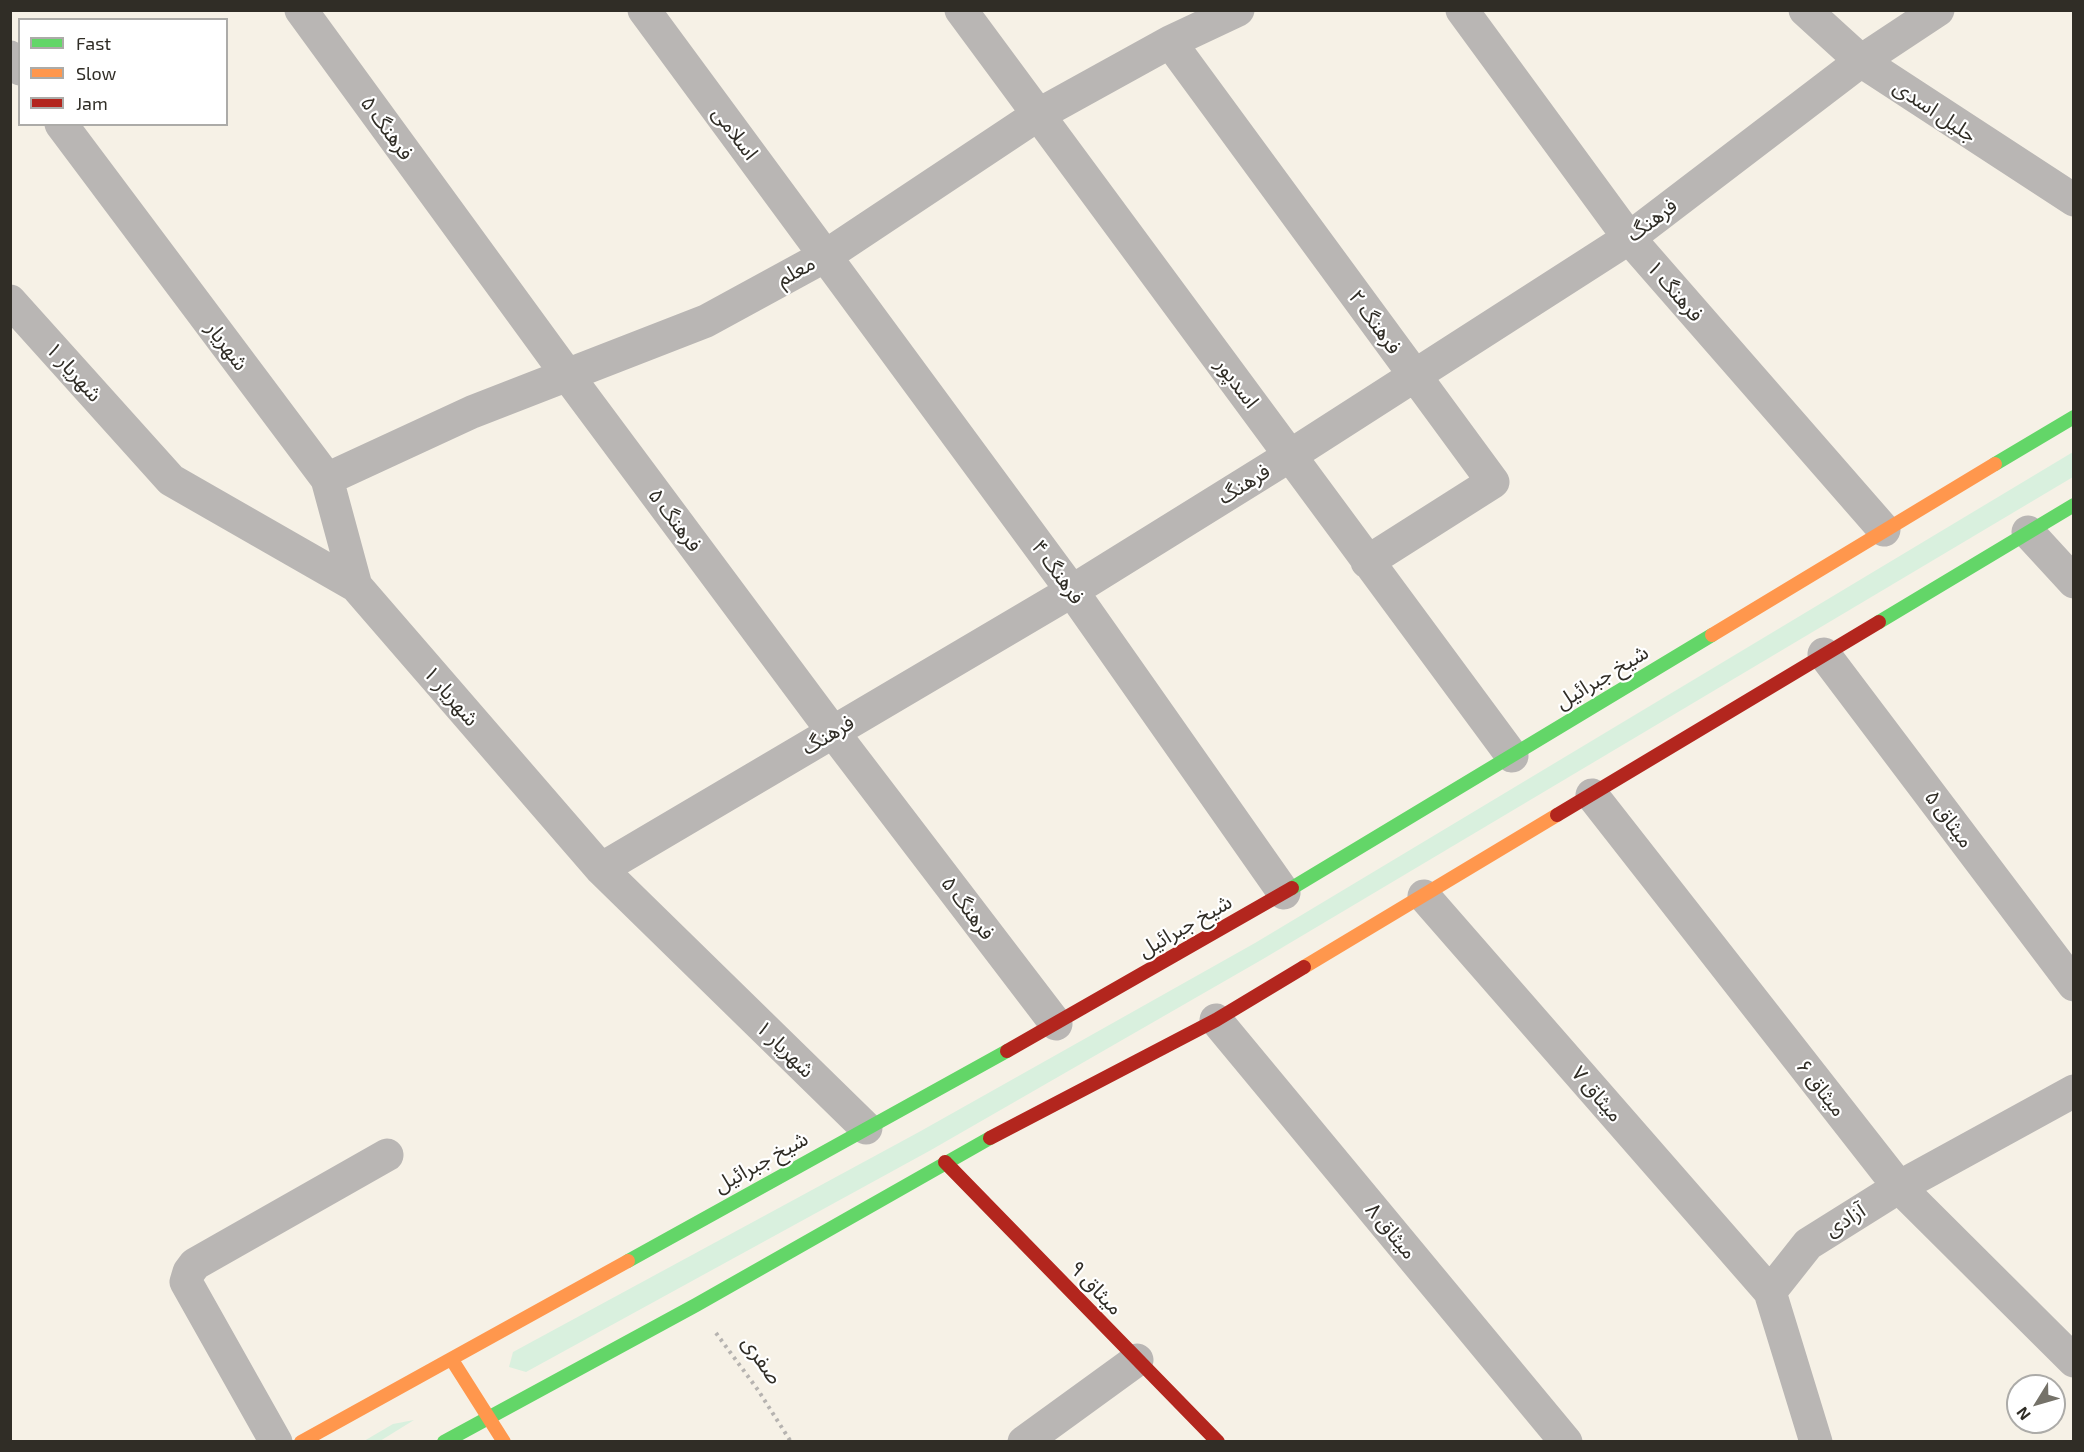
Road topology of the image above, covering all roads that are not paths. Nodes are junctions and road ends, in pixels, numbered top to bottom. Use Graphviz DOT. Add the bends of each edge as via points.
graph roads {
  1 [pos="301,10"];
  2 [pos="644,10"];
  3 [pos="961,10"];
  4 [pos="1238,10"];
  5 [pos="1462,10"];
  6 [pos="1805,10"];
  7 [pos="1938,10"];
  8 [pos="1170,42"];
  9 [pos="1861,61"];
  10 [pos="1036,116"];
  11 [pos="62,126"];
  12 [pos="2073,200"];
  13 [pos="1629,238"];
  14 [pos="826,255"];
  15 [pos="10,301"];
  16 [pos="1413,375"];
  17 [pos="568,376"];
  18 [pos="2073,417"];
  19 [pos="1291,455"];
  20 [pos="327,479"];
  21 [pos="2073,505"];
  22 [pos="1884,530"];
  23 [pos="2028,532"];
  24 [pos="1367,562"];
  25 [pos="2073,582"];
  26 [pos="356,586"];
  27 [pos="1072,591"];
  28 [pos="1824,654"];
  29 [pos="833,732"];
  30 [pos="1512,756"];
  31 [pos="1592,795"];
  32 [pos="601,869"];
  33 [pos="1284,893"];
  34 [pos="1424,896"];
  35 [pos="2073,985"];
  36 [pos="1216,1020"];
  37 [pos="1056,1024"];
  38 [pos="2073,1090"];
  39 [pos="866,1128"];
  40 [pos="387,1155"];
  41 [pos="945,1162"];
  42 [pos="1899,1187"];
  43 [pos="1770,1292"];
  44 [pos="452,1360"];
  45 [pos="1137,1360"];
  46 [pos="2073,1361"];
  47 [pos="487,1417"];
  48 [pos="276,1442"];
  49 [pos="301,1442"];
  50 [pos="444,1442"];
  51 [pos="504,1442"];
  52 [pos="1024,1442"];
  53 [pos="1218,1442"];
  54 [pos="1566,1442"];
  55 [pos="1816,1442"];
  1 -- 17 [label="street, فرهنگ ۵"];
  2 -- 14 [label="street, اسلامی"];
  3 -- 10 [label="street, اسدپور"];
  4 -- 8 [label="street, معلم"];
  5 -- 13 [label="street, فرهنگ ۱"];
  6 -- 9 [label="street, جلیل اسدی"];
  7 -- 9 [label="street, فرهنگ"];
  8 -- 10 [label="street, معلم"];
  8 -- 16 [label="street, فرهنگ ۲"];
  9 -- 12 [label="street, جلیل اسدی"];
  9 -- 13 [label="street, فرهنگ"];
  10 -- 14 [label="street, معلم"];
  10 -- 19 [label="street, اسدپور"];
  11 -- 20 [label="street, شهریار"];
  13 -- 16 [label="street, فرهنگ"];
  13 -- 22 [label="street, فرهنگ ۱"];
  14 -- 17 [label="street, معلم" via="706,321"];
  14 -- 27 [label="street, فرهنگ ۴"];
  15 -- 26 [label="street, شهریار ۱" via="171,480"];
  16 -- 19 [label="street, فرهنگ"];
  16 -- 24 [label="street, فرهنگ ۲" via="1493,482"];
  17 -- 20 [label="street, معلم" via="472,412"];
  17 -- 29 [label="street, فرهنگ ۵"];
  18 -- 22 [label="street, شیخ جبرائیل"];
  19 -- 24 [label="street, اسدپور"];
  19 -- 27 [label="street, فرهنگ"];
  20 -- 26 [label="street, شهریار"];
  21 -- 23 [label="street"];
  22 -- 30 [label="street, شیخ جبرائیل"];
  23 -- 25 [label="street"];
  23 -- 28 [label="street"];
  24 -- 30 [label="street, اسدپور"];
  26 -- 32 [label="street, شهریار ۱"];
  27 -- 29 [label="street, فرهنگ"];
  27 -- 33 [label="street, فرهنگ ۴"];
  28 -- 31 [label="street"];
  28 -- 35 [label="street, میثاق ۵"];
  29 -- 32 [label="street, فرهنگ"];
  29 -- 37 [label="street, فرهنگ ۵"];
  30 -- 33 [label="street, شیخ جبرائیل"];
  31 -- 34 [label="street"];
  31 -- 42 [label="street, میثاق ۶"];
  32 -- 39 [label="street, شهریار ۱"];
  33 -- 37 [label="street, شیخ جبرائیل"];
  34 -- 36 [label="street"];
  34 -- 43 [label="street, میثاق ۷"];
  36 -- 41 [label="street"];
  36 -- 54 [label="street, میثاق ۸"];
  37 -- 39 [label="street, شیخ جبرائیل"];
  38 -- 42 [label="street, آزادی"];
  39 -- 44 [label="street, شیخ جبرائیل"];
  40 -- 48 [label="street" via="195,1264 189,1272 186,1282"];
  41 -- 45 [label="street, میثاق ۹"];
  41 -- 47 [label="street" via="696,1305"];
  42 -- 43 [label="street, آزادی" via="1808,1244"];
  42 -- 46 [label="street, میثاق ۶"];
  43 -- 55 [label="street"];
  44 -- 47 [label="street"];
  44 -- 49 [label="street, شیخ جبرائیل"];
  45 -- 52 [label="street"];
  45 -- 53 [label="street, میثاق ۹"];
  47 -- 50 [label="street"];
  47 -- 51 [label="street"];
}
